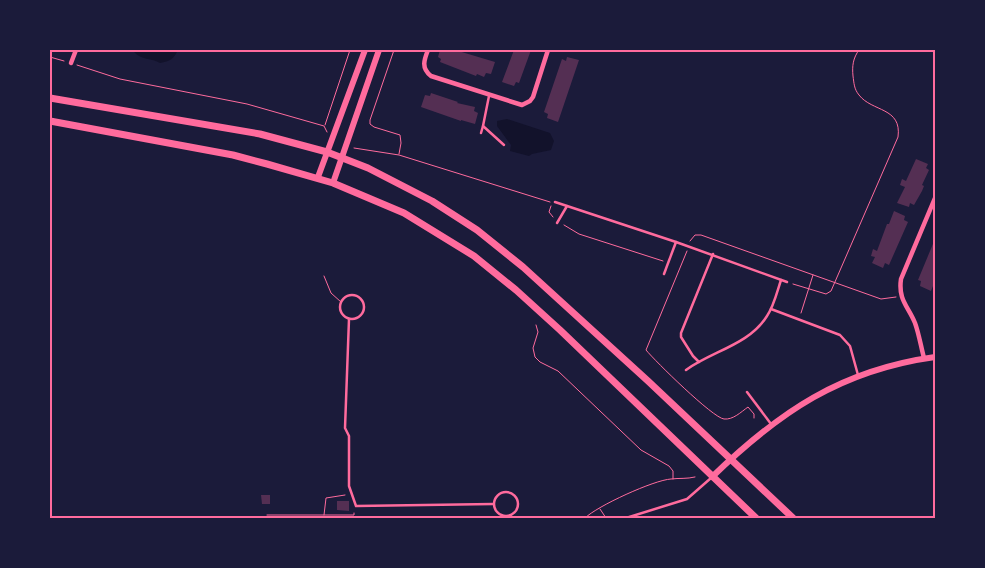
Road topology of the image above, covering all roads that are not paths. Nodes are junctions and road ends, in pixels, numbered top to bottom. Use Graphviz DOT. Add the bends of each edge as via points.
graph roads {
  1 [pos="76,50"];
  2 [pos="365,50"];
  3 [pos="379,50"];
  4 [pos="428,50"];
  5 [pos="548,50"];
  6 [pos="71,63"];
  7 [pos="489,96"];
  8 [pos="50,98"];
  9 [pos="50,121"];
  10 [pos="483,126"];
  11 [pos="481,133"];
  12 [pos="504,145"];
  13 [pos="327,152"];
  14 [pos="341,157"];
  15 [pos="318,177"];
  16 [pos="333,183"];
  17 [pos="935,198"];
  18 [pos="554,202"];
  19 [pos="567,206"];
  20 [pos="557,222"];
  21 [pos="676,242"];
  22 [pos="713,254"];
  23 [pos="664,274"];
  24 [pos="781,280"];
  25 [pos="787,282"];
  26 [pos="771,309"];
  27 [pos="349,319"];
  28 [pos="935,357"];
  29 [pos="924,358"];
  30 [pos="699,362"];
  31 [pos="686,370"];
  32 [pos="859,376"];
  33 [pos="747,392"];
  34 [pos="771,424"];
  35 [pos="730,459"];
  36 [pos="712,477"];
  37 [pos="493,504"];
  38 [pos="510,518"];
  39 [pos="626,518"];
  40 [pos="756,518"];
  41 [pos="793,518"];
  1 -- 6 [label="street"];
  2 -- 13 [label="main road"];
  3 -- 14 [label="main road"];
  4 -- 7 [label="street" via="424,66 431,76"];
  5 -- 7 [label="street" via="530,101 518,105"];
  7 -- 10 [label="lane"];
  8 -- 13 [label="main road" via="260,134"];
  9 -- 15 [label="main road" via="232,155"];
  10 -- 11 [label="lane"];
  10 -- 12 [label="lane"];
  13 -- 14 [label="main road"];
  13 -- 15 [label="main road"];
  14 -- 16 [label="main road"];
  14 -- 35 [label="main road" via="432,201 476,230 531,274"];
  15 -- 16 [label="main road"];
  16 -- 36 [label="main road" via="404,213 474,256 560,330"];
  17 -- 29 [label="street" via="901,279 901,295 915,324"];
  18 -- 19 [label="lane"];
  19 -- 20 [label="lane"];
  19 -- 21 [label="lane"];
  21 -- 22 [label="lane"];
  21 -- 23 [label="lane"];
  22 -- 24 [label="lane"];
  22 -- 30 [label="lane" via="681,334 692,356"];
  24 -- 25 [label="lane"];
  24 -- 26 [label="lane"];
  26 -- 30 [label="lane" via="754,332"];
  26 -- 32 [label="lane" via="836,332 846,340"];
  27 -- 27 [label="lane" via="340,310 341,302 346,296 355,294 364,302 364,310 360,316"];
  27 -- 37 [label="lane" via="345,428 349,436 349,486 356,506"];
  28 -- 29 [label="main road"];
  29 -- 32 [label="main road"];
  30 -- 31 [label="lane"];
  32 -- 34 [label="main road" via="814,396"];
  33 -- 34 [label="lane"];
  34 -- 35 [label="main road"];
  35 -- 36 [label="main road"];
  35 -- 41 [label="main road"];
  36 -- 39 [label="lane" via="687,499"];
  36 -- 40 [label="main road"];
  37 -- 38 [label="lane" via="502,516"];
  37 -- 38 [label="lane" via="502,492 511,492 518,504"];
}
